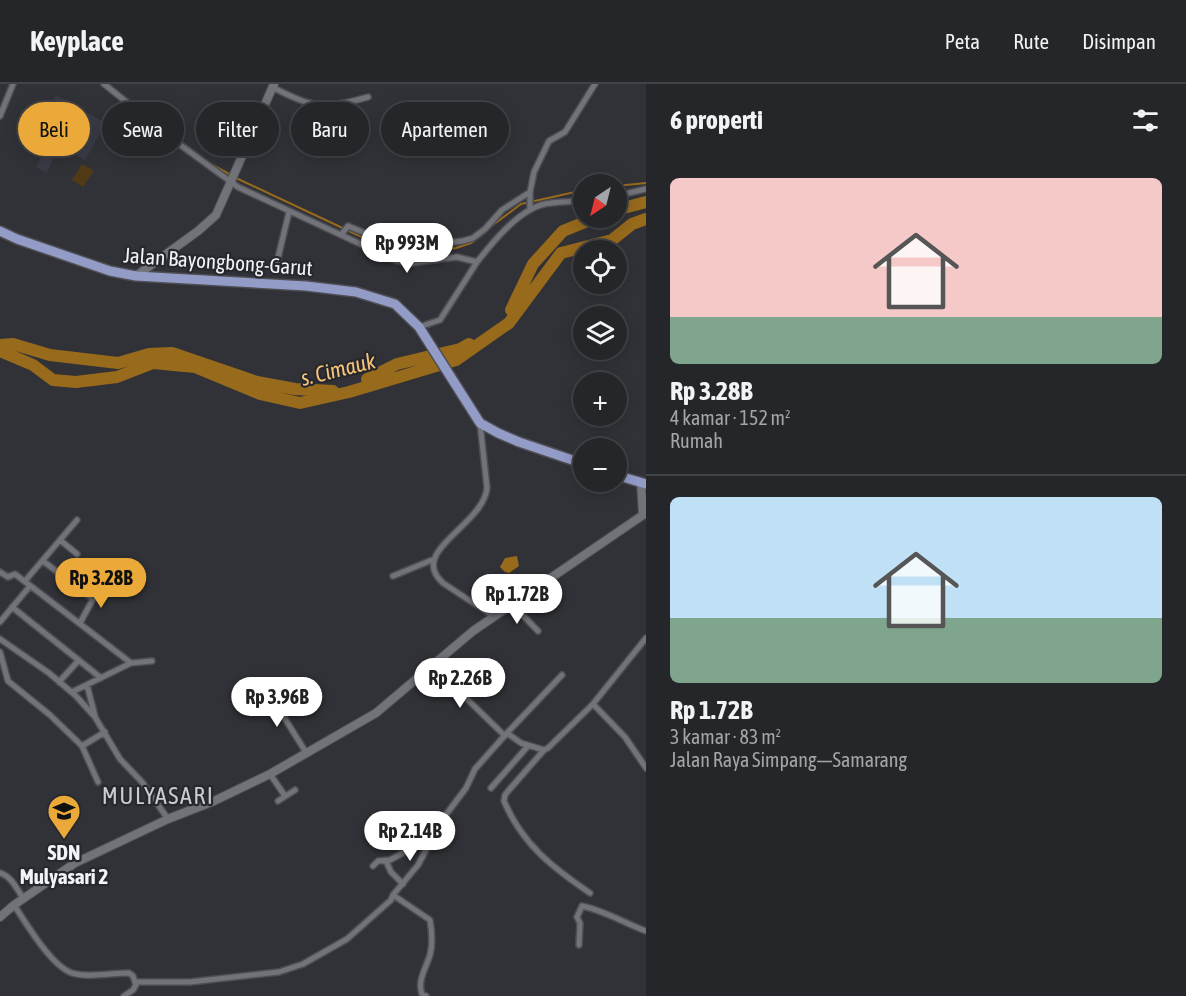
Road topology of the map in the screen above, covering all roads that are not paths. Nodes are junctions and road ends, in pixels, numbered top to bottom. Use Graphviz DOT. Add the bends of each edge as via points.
graph roads {
  1 [pos="13,84"];
  2 [pos="104,84"];
  3 [pos="595,84"];
  4 [pos="273,86"];
  5 [pos="368,97"];
  6 [pos="0,116"];
  7 [pos="231,181"];
  8 [pos="646,189"];
  9 [pos="627,193"];
  10 [pos="530,195"];
  11 [pos="573,202"];
  12 [pos="530,208"];
  13 [pos="289,212"];
  14 [pos="0,231"];
  15 [pos="341,234"];
  16 [pos="277,262"];
  17 [pos="477,262"];
  18 [pos="136,276"];
  19 [pos="419,327"];
  20 [pos="480,423"];
  21 [pos="573,460"];
  22 [pos="627,478"];
  23 [pos="644,483"];
  24 [pos="645,514"];
  25 [pos="77,520"];
  26 [pos="60,540"];
  27 [pos="76,554"];
  28 [pos="432,560"];
  29 [pos="43,561"];
  30 [pos="0,572"];
  31 [pos="393,576"];
  32 [pos="105,580"];
  33 [pos="25,581"];
  34 [pos="30,586"];
  35 [pos="93,599"];
  36 [pos="512,604"];
  37 [pos="12,607"];
  38 [pos="493,616"];
  39 [pos="0,622"];
  40 [pos="80,623"];
  41 [pos="538,631"];
  42 [pos="646,638"];
  43 [pos="0,639"];
  44 [pos="0,652"];
  45 [pos="79,660"];
  46 [pos="152,661"];
  47 [pos="131,663"];
  48 [pos="432,665"];
  49 [pos="562,675"];
  50 [pos="3,677"];
  51 [pos="101,678"];
  52 [pos="59,682"];
  53 [pos="87,685"];
  54 [pos="267,690"];
  55 [pos="72,692"];
  56 [pos="593,704"];
  57 [pos="95,717"];
  58 [pos="105,732"];
  59 [pos="506,735"];
  60 [pos="81,746"];
  61 [pos="528,746"];
  62 [pos="544,750"];
  63 [pos="307,754"];
  64 [pos="646,768"];
  65 [pos="270,774"];
  66 [pos="98,782"];
  67 [pos="491,788"];
  68 [pos="295,790"];
  69 [pos="285,796"];
  70 [pos="278,801"];
  71 [pos="168,819"];
  72 [pos="433,836"];
  73 [pos="386,861"];
  74 [pos="373,866"];
  75 [pos="0,873"];
  76 [pos="403,884"];
  77 [pos="590,893"];
  78 [pos="393,895"];
  79 [pos="23,898"];
  80 [pos="14,905"];
  81 [pos="0,917"];
  82 [pos="646,931"];
  83 [pos="579,945"];
  84 [pos="136,982"];
  85 [pos="124,996"];
  86 [pos="426,996"];
  1 -- 6 [label="street"];
  2 -- 7 [label="street"];
  3 -- 10 [label="street" via="565,132 549,141 534,172"];
  4 -- 5 [label="street" via="306,103 333,106"];
  4 -- 7 [label="main road"];
  7 -- 13 [label="street"];
  7 -- 18 [label="main road" via="212,220"];
  8 -- 9 [label="street"];
  10 -- 12 [label="street"];
  10 -- 15 [label="street" via="502,210 485,229 463,241 401,248 346,226"];
  11 -- 12 [label="street"];
  12 -- 17 [label="street" via="500,234"];
  13 -- 15 [label="street"];
  13 -- 16 [label="street"];
  14 -- 18 [label="main road, Jalan Bayongbong-Garut" via="110,271"];
  15 -- 17 [label="street" via="397,261 413,263 457,257"];
  17 -- 19 [label="street" via="440,320"];
  18 -- 19 [label="main road, Jalan Bayongbong-Garut" via="275,282 356,292 395,304"];
  19 -- 20 [label="main road, Jalan Bayongbong-Garut"];
  20 -- 21 [label="main road, Jalan Bayongbong-Garut" via="519,442"];
  20 -- 28 [label="street" via="488,488 484,502"];
  22 -- 23 [label="main road"];
  23 -- 24 [label="main road"];
  24 -- 36 [label="main road"];
  25 -- 26 [label="street"];
  26 -- 27 [label="street"];
  26 -- 29 [label="street"];
  28 -- 31 [label="street"];
  28 -- 38 [label="street" via="436,576"];
  29 -- 33 [label="street"];
  29 -- 35 [label="street"];
  30 -- 33 [label="street" via="8,577 15,573"];
  32 -- 35 [label="street" via="94,590"];
  33 -- 34 [label="street"];
  34 -- 37 [label="street"];
  34 -- 40 [label="street"];
  35 -- 40 [label="street"];
  36 -- 38 [label="main road"];
  36 -- 41 [label="street"];
  37 -- 39 [label="street"];
  37 -- 45 [label="street"];
  38 -- 48 [label="main road"];
  40 -- 47 [label="street"];
  42 -- 56 [label="street"];
  43 -- 52 [label="street"];
  44 -- 50 [label="street"];
  45 -- 51 [label="street"];
  45 -- 52 [label="street"];
  46 -- 47 [label="street"];
  47 -- 51 [label="street"];
  48 -- 59 [label="street"];
  48 -- 63 [label="main road" via="376,713"];
  49 -- 59 [label="street"];
  50 -- 60 [label="street"];
  51 -- 53 [label="street"];
  52 -- 55 [label="street"];
  53 -- 55 [label="street"];
  53 -- 57 [label="street"];
  54 -- 63 [label="street"];
  55 -- 57 [label="street"];
  56 -- 62 [label="street"];
  56 -- 64 [label="street" via="625,737"];
  57 -- 58 [label="street"];
  58 -- 60 [label="street"];
  58 -- 71 [label="street" via="120,759"];
  59 -- 61 [label="street"];
  59 -- 72 [label="street" via="475,770"];
  60 -- 66 [label="street"];
  61 -- 62 [label="street"];
  61 -- 67 [label="street"];
  62 -- 77 [label="street" via="504,801 543,859"];
  63 -- 65 [label="main road"];
  65 -- 69 [label="street"];
  65 -- 71 [label="main road"];
  68 -- 69 [label="street"];
  69 -- 70 [label="street"];
  71 -- 79 [label="main road" via="75,863"];
  72 -- 73 [label="street"];
  72 -- 76 [label="street"];
  73 -- 74 [label="street"];
  73 -- 76 [label="street"];
  75 -- 79 [label="street" via="7,875"];
  76 -- 78 [label="street"];
  78 -- 84 [label="street" via="347,939 303,964 279,972 190,982"];
  78 -- 86 [label="street" via="430,920 430,954 420,987"];
  79 -- 80 [label="main road"];
  80 -- 81 [label="main road"];
  80 -- 84 [label="street" via="64,969 80,974 129,973"];
  82 -- 83 [label="street" via="609,913 582,906 577,917"];
  84 -- 85 [label="street"];
}
